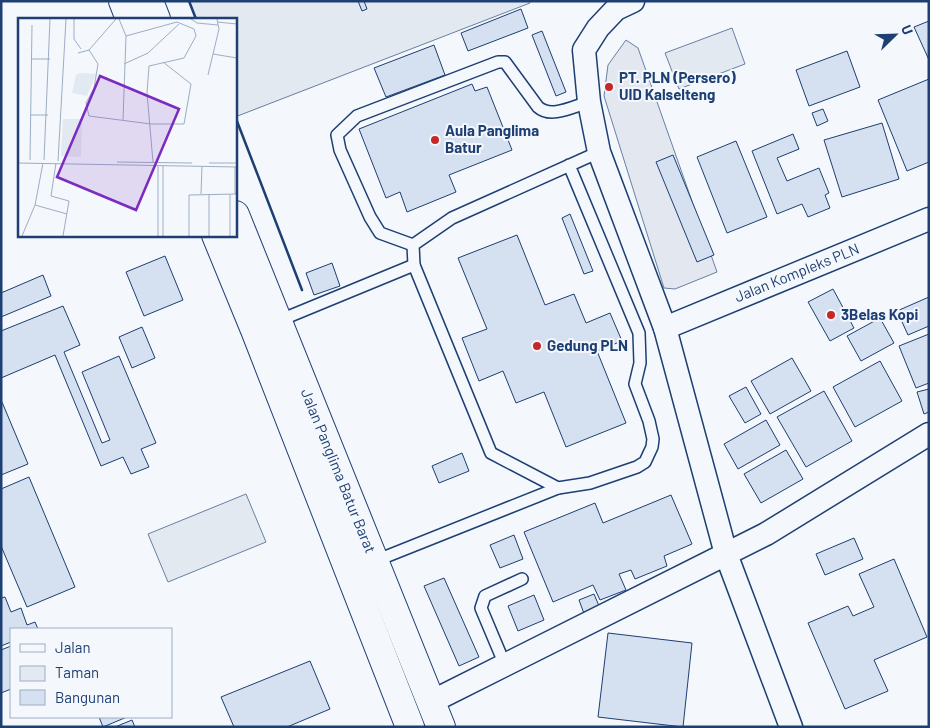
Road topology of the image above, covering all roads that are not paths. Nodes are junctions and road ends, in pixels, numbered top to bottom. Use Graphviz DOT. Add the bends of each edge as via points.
graph roads {
  1 [pos="123,1"];
  2 [pos="149,1"];
  3 [pos="633,1"];
  4 [pos="130,18"];
  5 [pos="156,18"];
  6 [pos="589,102"];
  7 [pos="599,152"];
  8 [pos="569,165"];
  9 [pos="236,219"];
  10 [pos="929,219"];
  11 [pos="217,236"];
  12 [pos="413,245"];
  13 [pos="414,265"];
  14 [pos="266,326"];
  15 [pos="665,328"];
  16 [pos="929,434"];
  17 [pos="558,488"];
  18 [pos="726,554"];
  19 [pos="375,562"];
  20 [pos="522,579"];
  21 [pos="504,665"];
  22 [pos="431,702"];
  23 [pos="410,727"];
  24 [pos="441,727"];
  25 [pos="791,727"];
  1 -- 4 [label="main road"];
  2 -- 5 [label="main road"];
  3 -- 6 [label="street" via="616,9 584,50"];
  6 -- 7 [label="street"];
  6 -- 12 [label="lane" via="552,113 543,111 511,68 505,62 498,62 357,116 337,135 340,150 380,233"];
  7 -- 8 [label="lane"];
  7 -- 15 [label="street"];
  8 -- 12 [label="lane" via="452,218"];
  8 -- 17 [label="lane" via="639,332 640,363 635,384 653,438 645,462 637,467 590,483"];
  9 -- 14 [label="main road, Jalan Panglima Batur Barat"];
  10 -- 15 [label="street, Jalan Kompleks PLN"];
  11 -- 14 [label="main road, Jalan Panglima Batur Barat"];
  12 -- 13 [label="lane"];
  13 -- 14 [label="lane"];
  13 -- 17 [label="lane" via="491,453"];
  14 -- 19 [label="main road, Jalan Panglima Batur Barat"];
  14 -- 23 [label="main road, Jalan Panglima Batur Barat"];
  15 -- 18 [label="street"];
  16 -- 18 [label="street" via="766,534"];
  17 -- 19 [label="lane"];
  18 -- 21 [label="street"];
  18 -- 25 [label="street"];
  19 -- 22 [label="main road, Jalan Panglima Batur Barat"];
  20 -- 21 [label="lane" via="485,596 481,608"];
  21 -- 22 [label="street"];
  22 -- 24 [label="main road, Jalan Panglima Batur Barat"];
}
